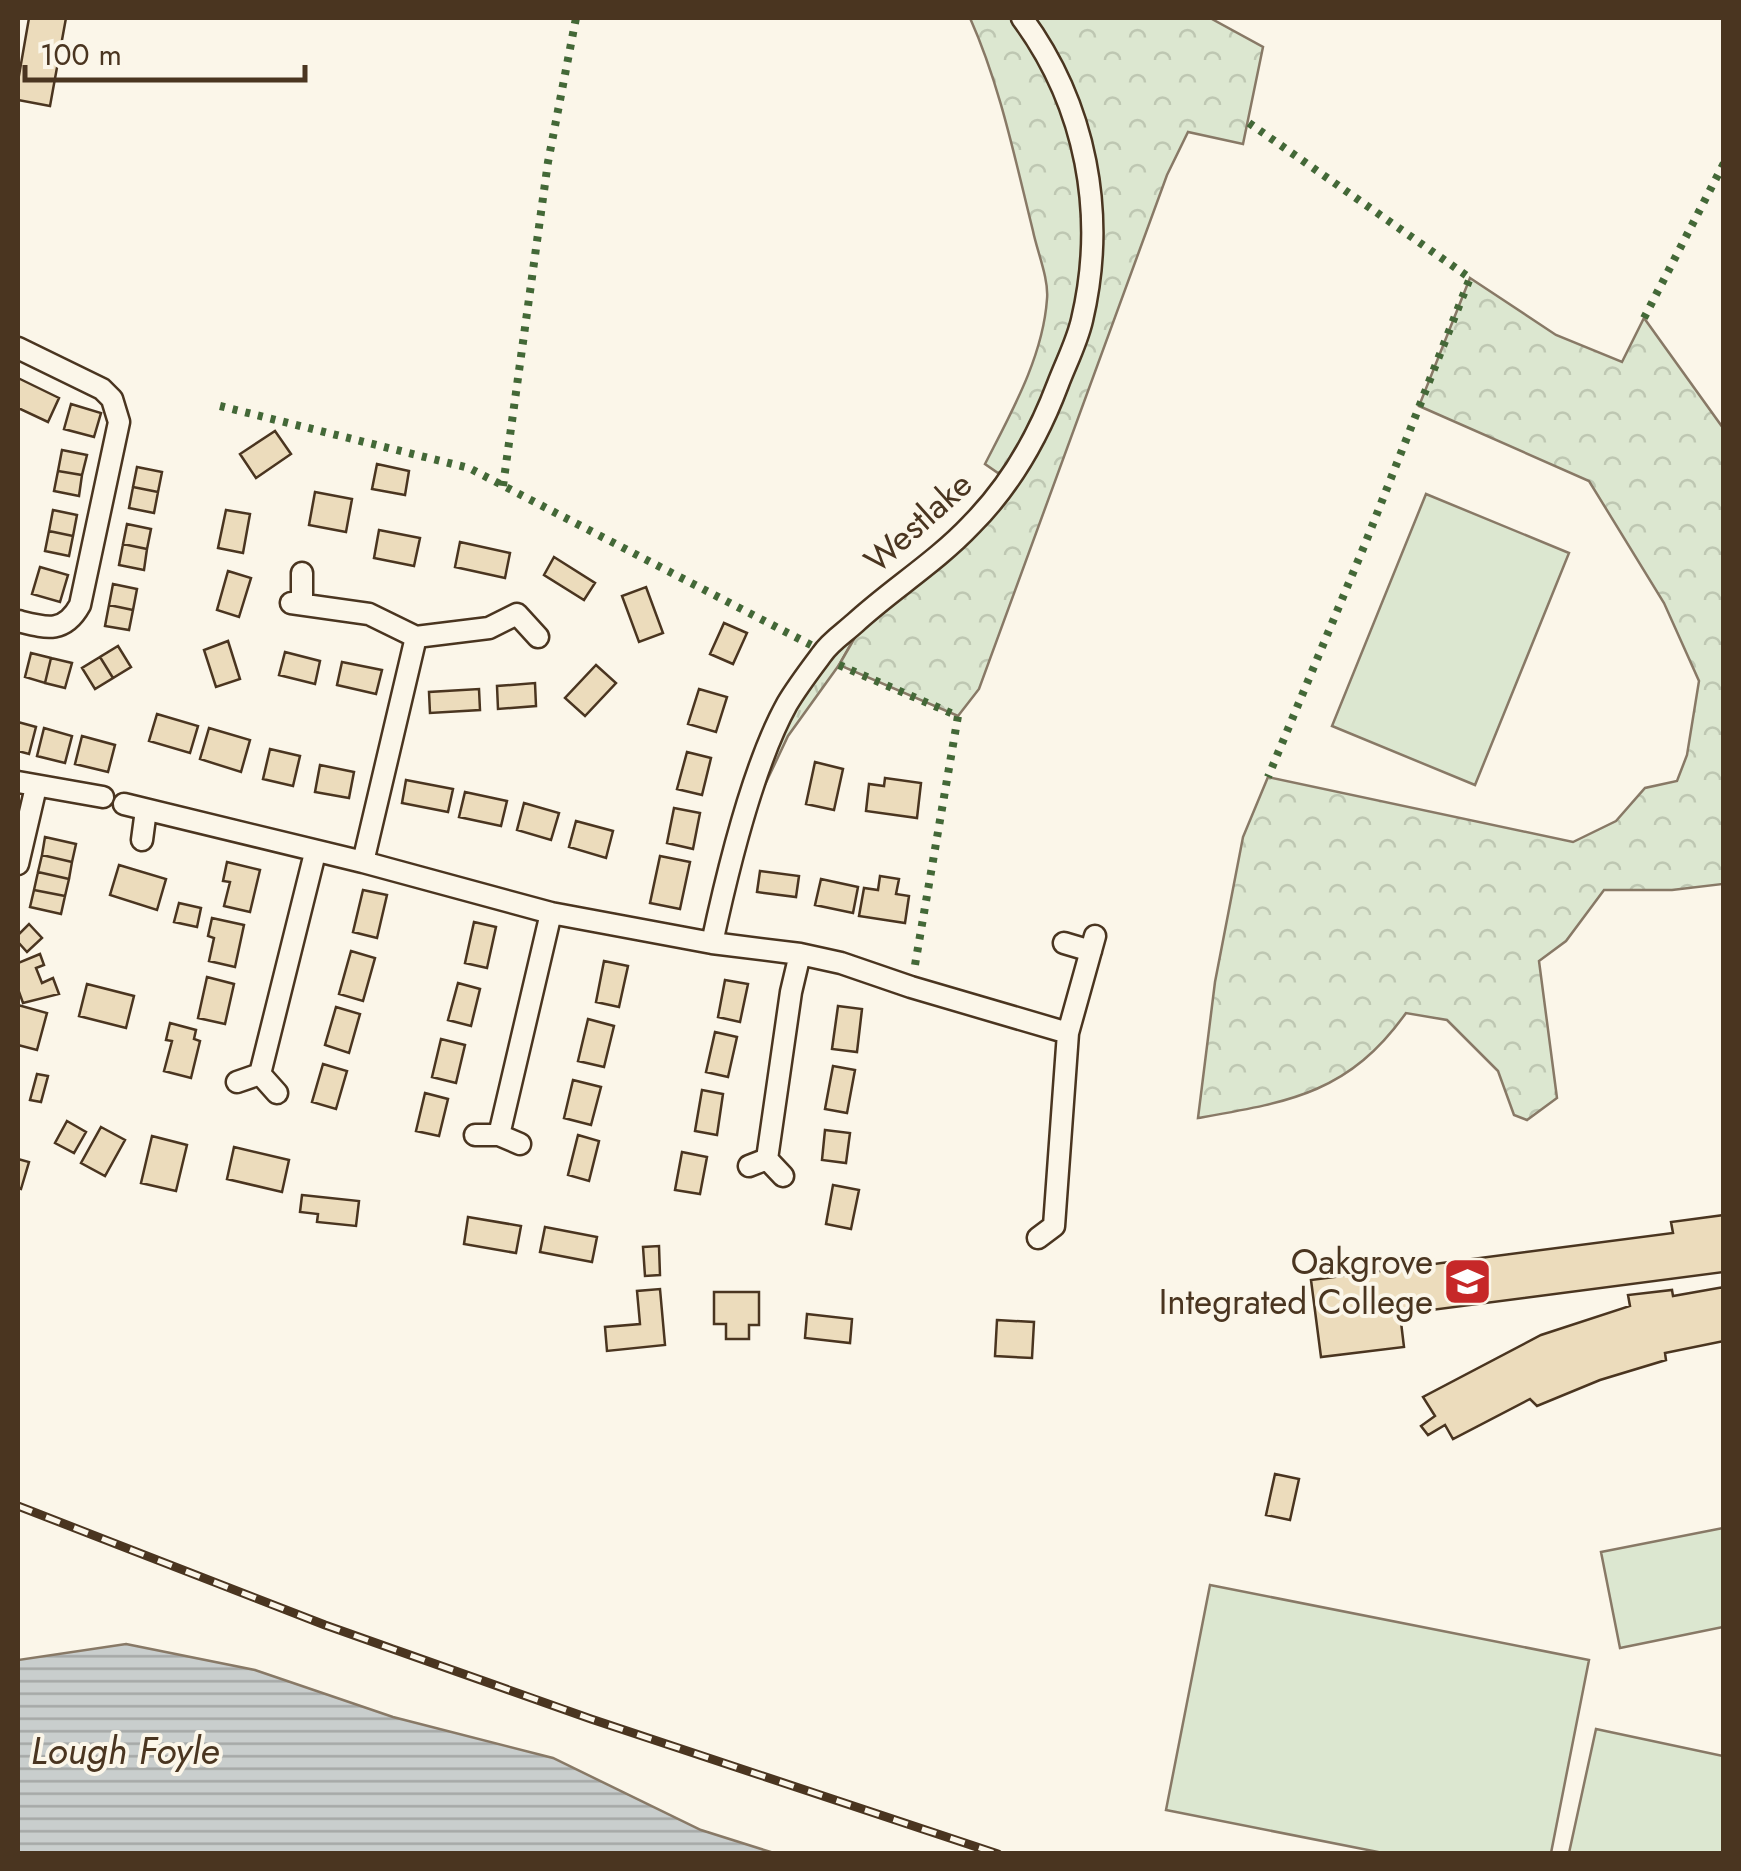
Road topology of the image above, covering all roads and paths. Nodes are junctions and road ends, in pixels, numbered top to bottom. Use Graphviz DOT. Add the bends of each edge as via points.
graph roads {
  1 [pos="1022,18"];
  2 [pos="18,348"];
  3 [pos="302,573"];
  4 [pos="18,621"];
  5 [pos="416,637"];
  6 [pos="538,637"];
  7 [pos="26,784"];
  8 [pos="103,797"];
  9 [pos="124,804"];
  10 [pos="146,810"];
  11 [pos="142,840"];
  12 [pos="314,853"];
  13 [pos="362,862"];
  14 [pos="18,864"];
  15 [pos="551,913"];
  16 [pos="1064,942"];
  17 [pos="712,943"];
  18 [pos="800,954"];
  19 [pos="1068,1033"];
  20 [pos="260,1074"];
  21 [pos="237,1082"];
  22 [pos="278,1093"];
  23 [pos="475,1134"];
  24 [pos="499,1135"];
  25 [pos="520,1144"];
  26 [pos="783,1176"];
  27 [pos="1070,1241"];
  1 -- 17 [label="street, Westlake" via="1074,109 1091,186 1092,267 1082,324 1046,416 988,508 825,649 787,705 744,818"];
  2 -- 4 [label="street" via="102,389 118,422 80,606 59,627"];
  3 -- 5 [label="street" via="297,602 369,614"];
  5 -- 6 [label="street" via="488,628 517,614"];
  5 -- 13 [label="street"];
  7 -- 8 [label="street"];
  7 -- 14 [label="street"];
  9 -- 10 [label="street"];
  10 -- 11 [label="street"];
  10 -- 12 [label="street"];
  12 -- 13 [label="street"];
  12 -- 20 [label="street"];
  13 -- 15 [label="street"];
  15 -- 17 [label="street"];
  15 -- 24 [label="street"];
  16 -- 19 [label="street" via="1093,944"];
  17 -- 18 [label="street"];
  18 -- 19 [label="street"];
  18 -- 26 [label="street" via="758,1163"];
  19 -- 27 [label="street" via="1046,1232"];
  20 -- 21 [label="street"];
  20 -- 22 [label="street"];
  23 -- 24 [label="street"];
  24 -- 25 [label="street"];
}
